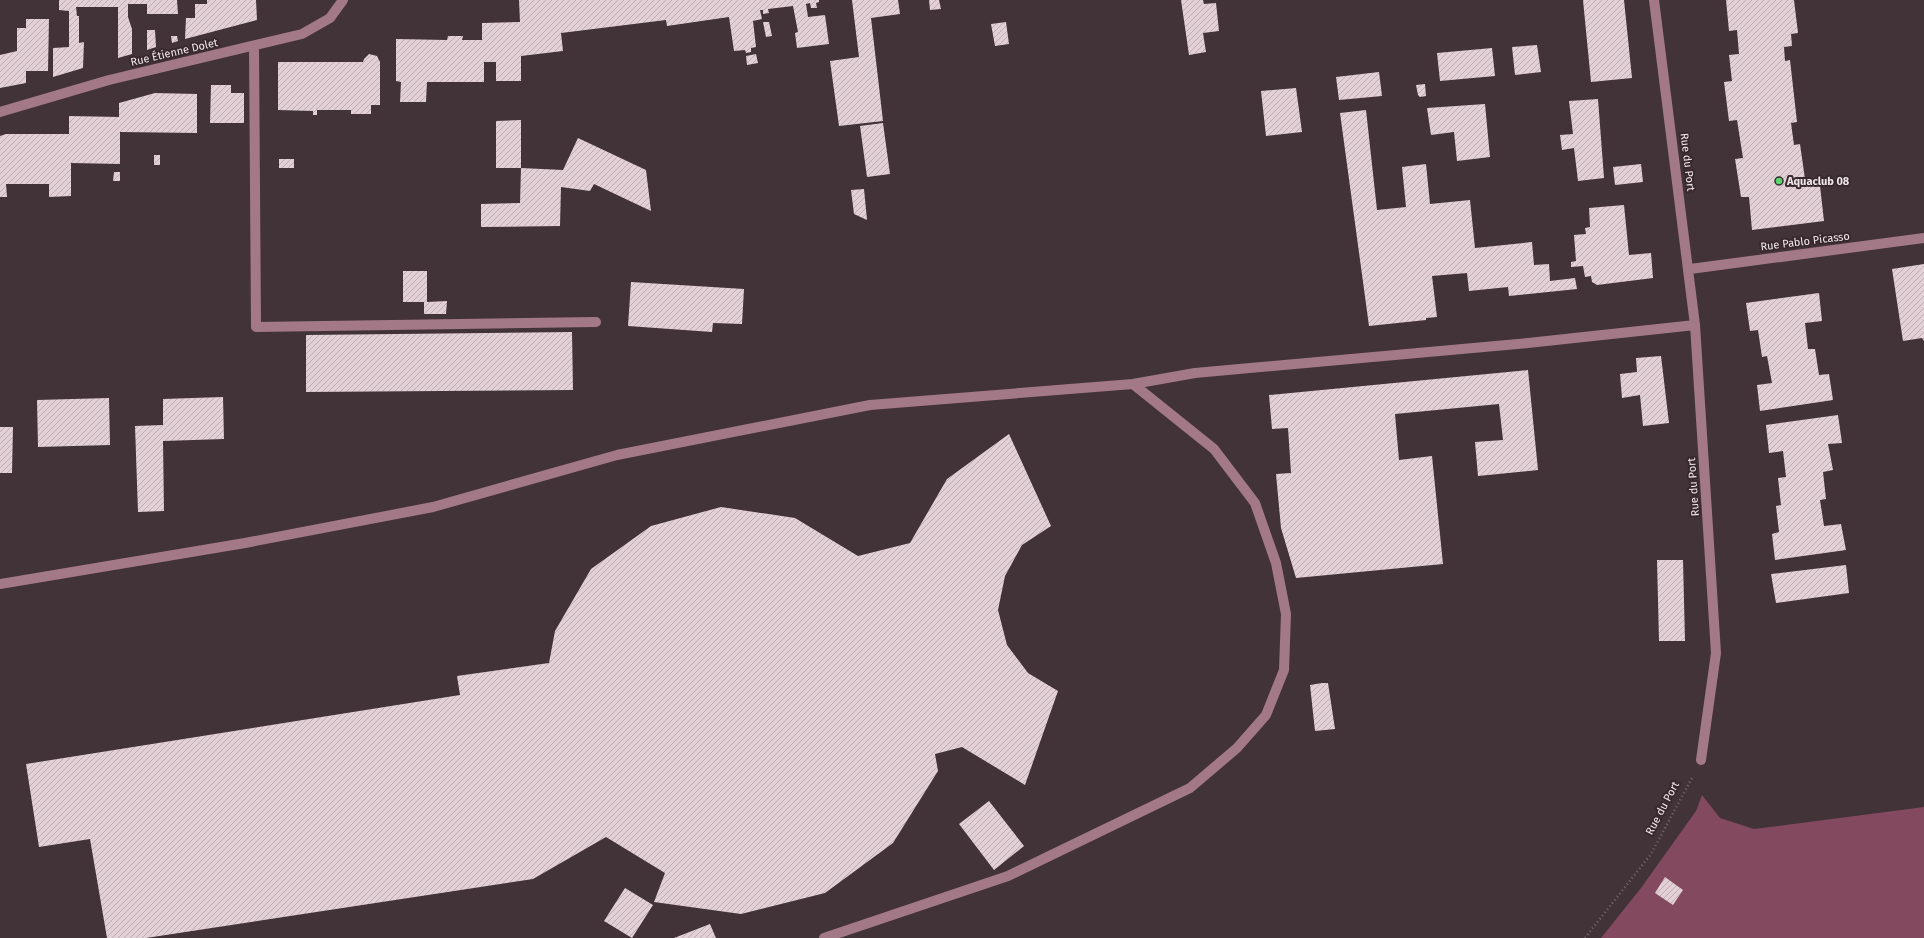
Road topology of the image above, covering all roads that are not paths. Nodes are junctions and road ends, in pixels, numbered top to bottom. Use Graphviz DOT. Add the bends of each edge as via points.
graph roads {
  1 [pos="343,0"];
  2 [pos="1654,0"];
  3 [pos="254,46"];
  4 [pos="0,112"];
  5 [pos="1924,238"];
  6 [pos="1690,269"];
  7 [pos="596,322"];
  8 [pos="1695,325"];
  9 [pos="1133,384"];
  10 [pos="0,584"];
  11 [pos="1701,760"];
  12 [pos="824,938"];
  1 -- 3 [label="street, Rue Étienne Dolet" via="330,18 302,34"];
  2 -- 6 [label="street, Rue du Port"];
  3 -- 4 [label="street, Rue Étienne Dolet" via="109,80"];
  3 -- 7 [label="street" via="256,327"];
  5 -- 6 [label="street, Rue Pablo Picasso"];
  6 -- 8 [label="street, Rue du Port"];
  8 -- 9 [label="street" via="1520,344 1195,373"];
  8 -- 11 [label="street, Rue du Port" via="1716,653"];
  9 -- 10 [label="street" via="870,405 617,455 425,508 245,543"];
  9 -- 12 [label="street" via="1214,448 1255,503 1276,563 1286,614 1284,670 1266,715 1236,748 1190,788 1008,876"];
}
